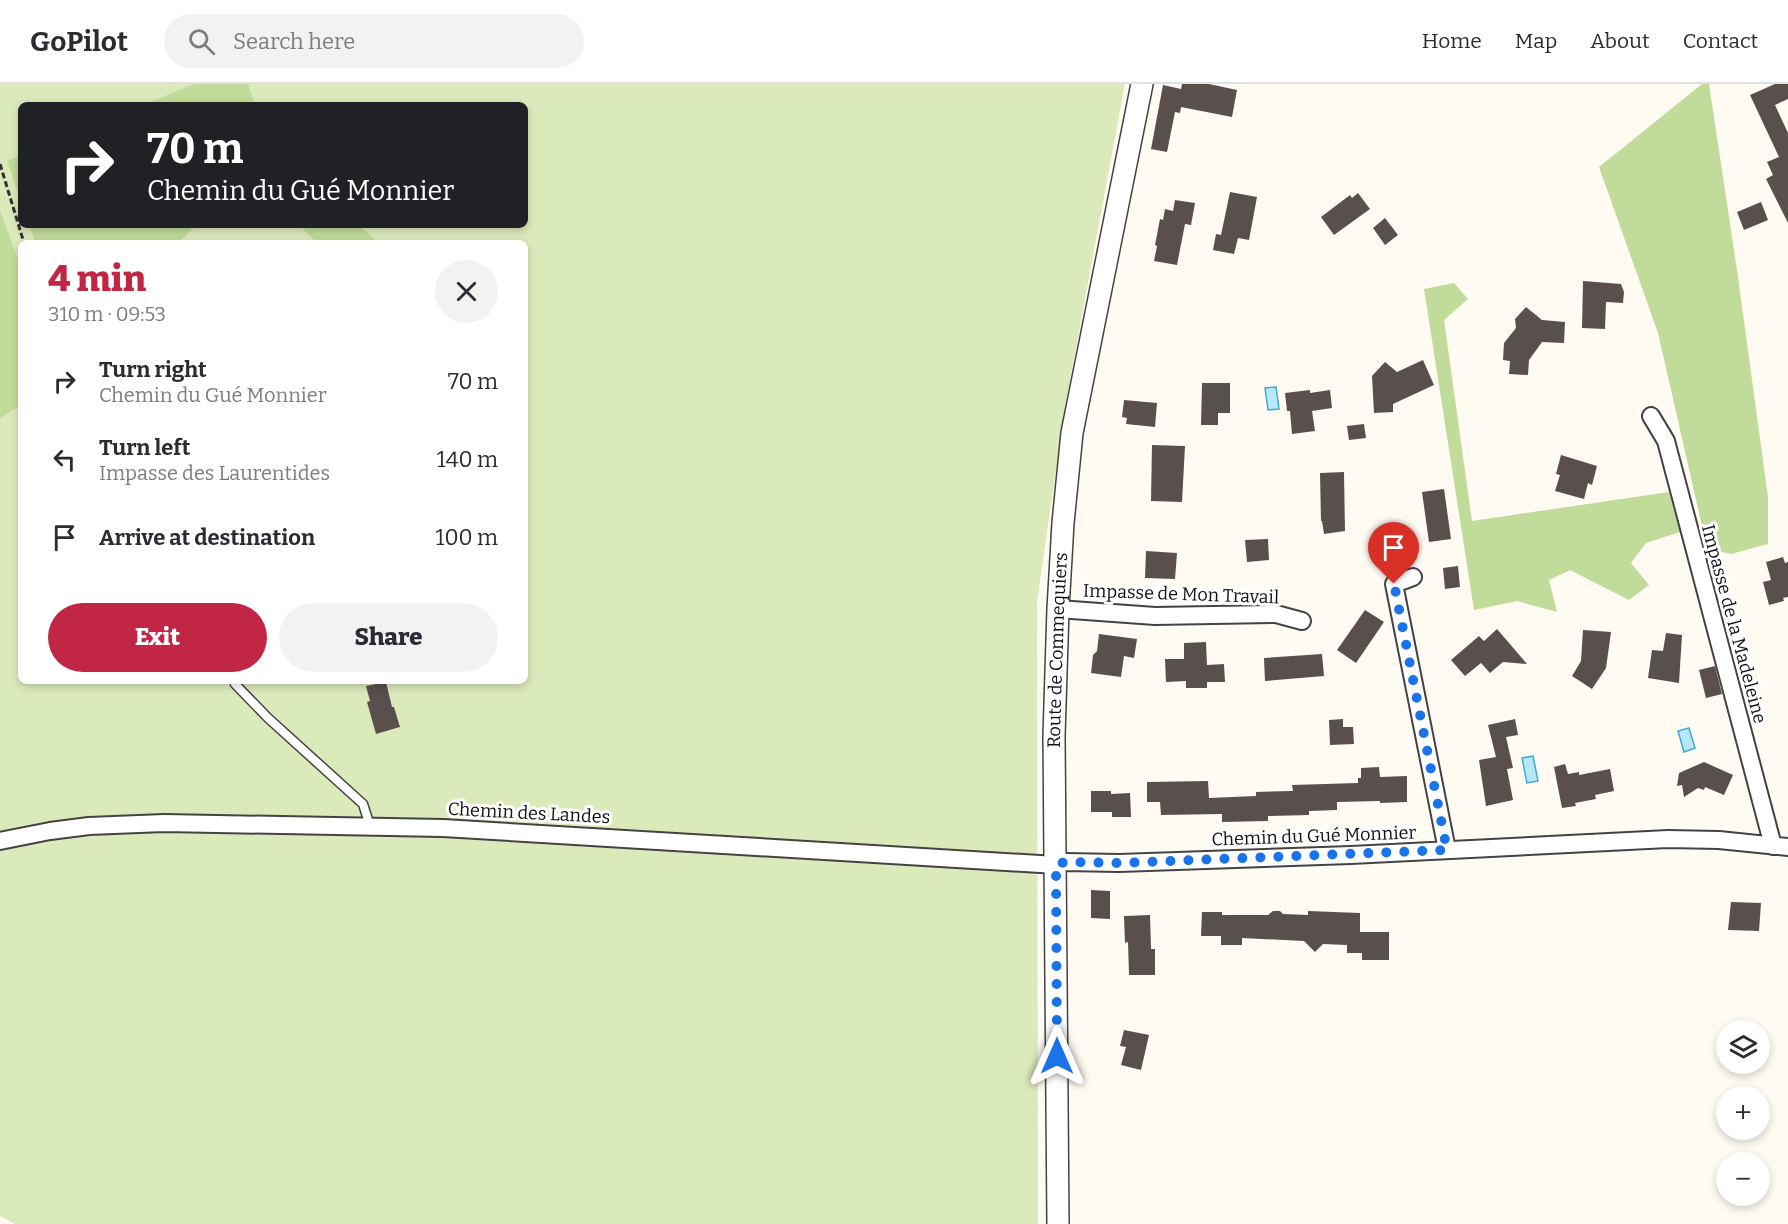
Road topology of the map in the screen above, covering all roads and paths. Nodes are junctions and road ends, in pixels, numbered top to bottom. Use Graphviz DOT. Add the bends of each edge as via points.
graph roads {
  1 [pos="1142,84"];
  2 [pos="0,164"];
  3 [pos="18,223"];
  4 [pos="1651,416"];
  5 [pos="1413,577"];
  6 [pos="1058,609"];
  7 [pos="1302,621"];
  8 [pos="235,684"];
  9 [pos="370,826"];
  10 [pos="0,841"];
  11 [pos="1781,846"];
  12 [pos="1447,850"];
  13 [pos="1056,865"];
  14 [pos="1058,1224"];
  1 -- 6 [label="street, Route de Commequiers" via="1072,433"];
  2 -- 3 [label="path"];
  4 -- 11 [label="street, Impasse de la Madeleine" via="1665,441"];
  5 -- 12 [label="street" via="1394,584"];
  6 -- 7 [label="street, Impasse de Mon Travail" via="1155,616 1276,614"];
  6 -- 13 [label="street, Route de Commequiers" via="1054,736"];
  8 -- 9 [label="lane" via="363,804"];
  9 -- 10 [label="street, Chemin des Landes" via="88,826"];
  9 -- 13 [label="street, Chemin des Landes"];
  11 -- 12 [label="street, Chemin du Gué Monnier" via="1668,839"];
  12 -- 13 [label="street, Chemin du Gué Monnier"];
  13 -- 14 [label="street, Route de Commequiers"];
}
